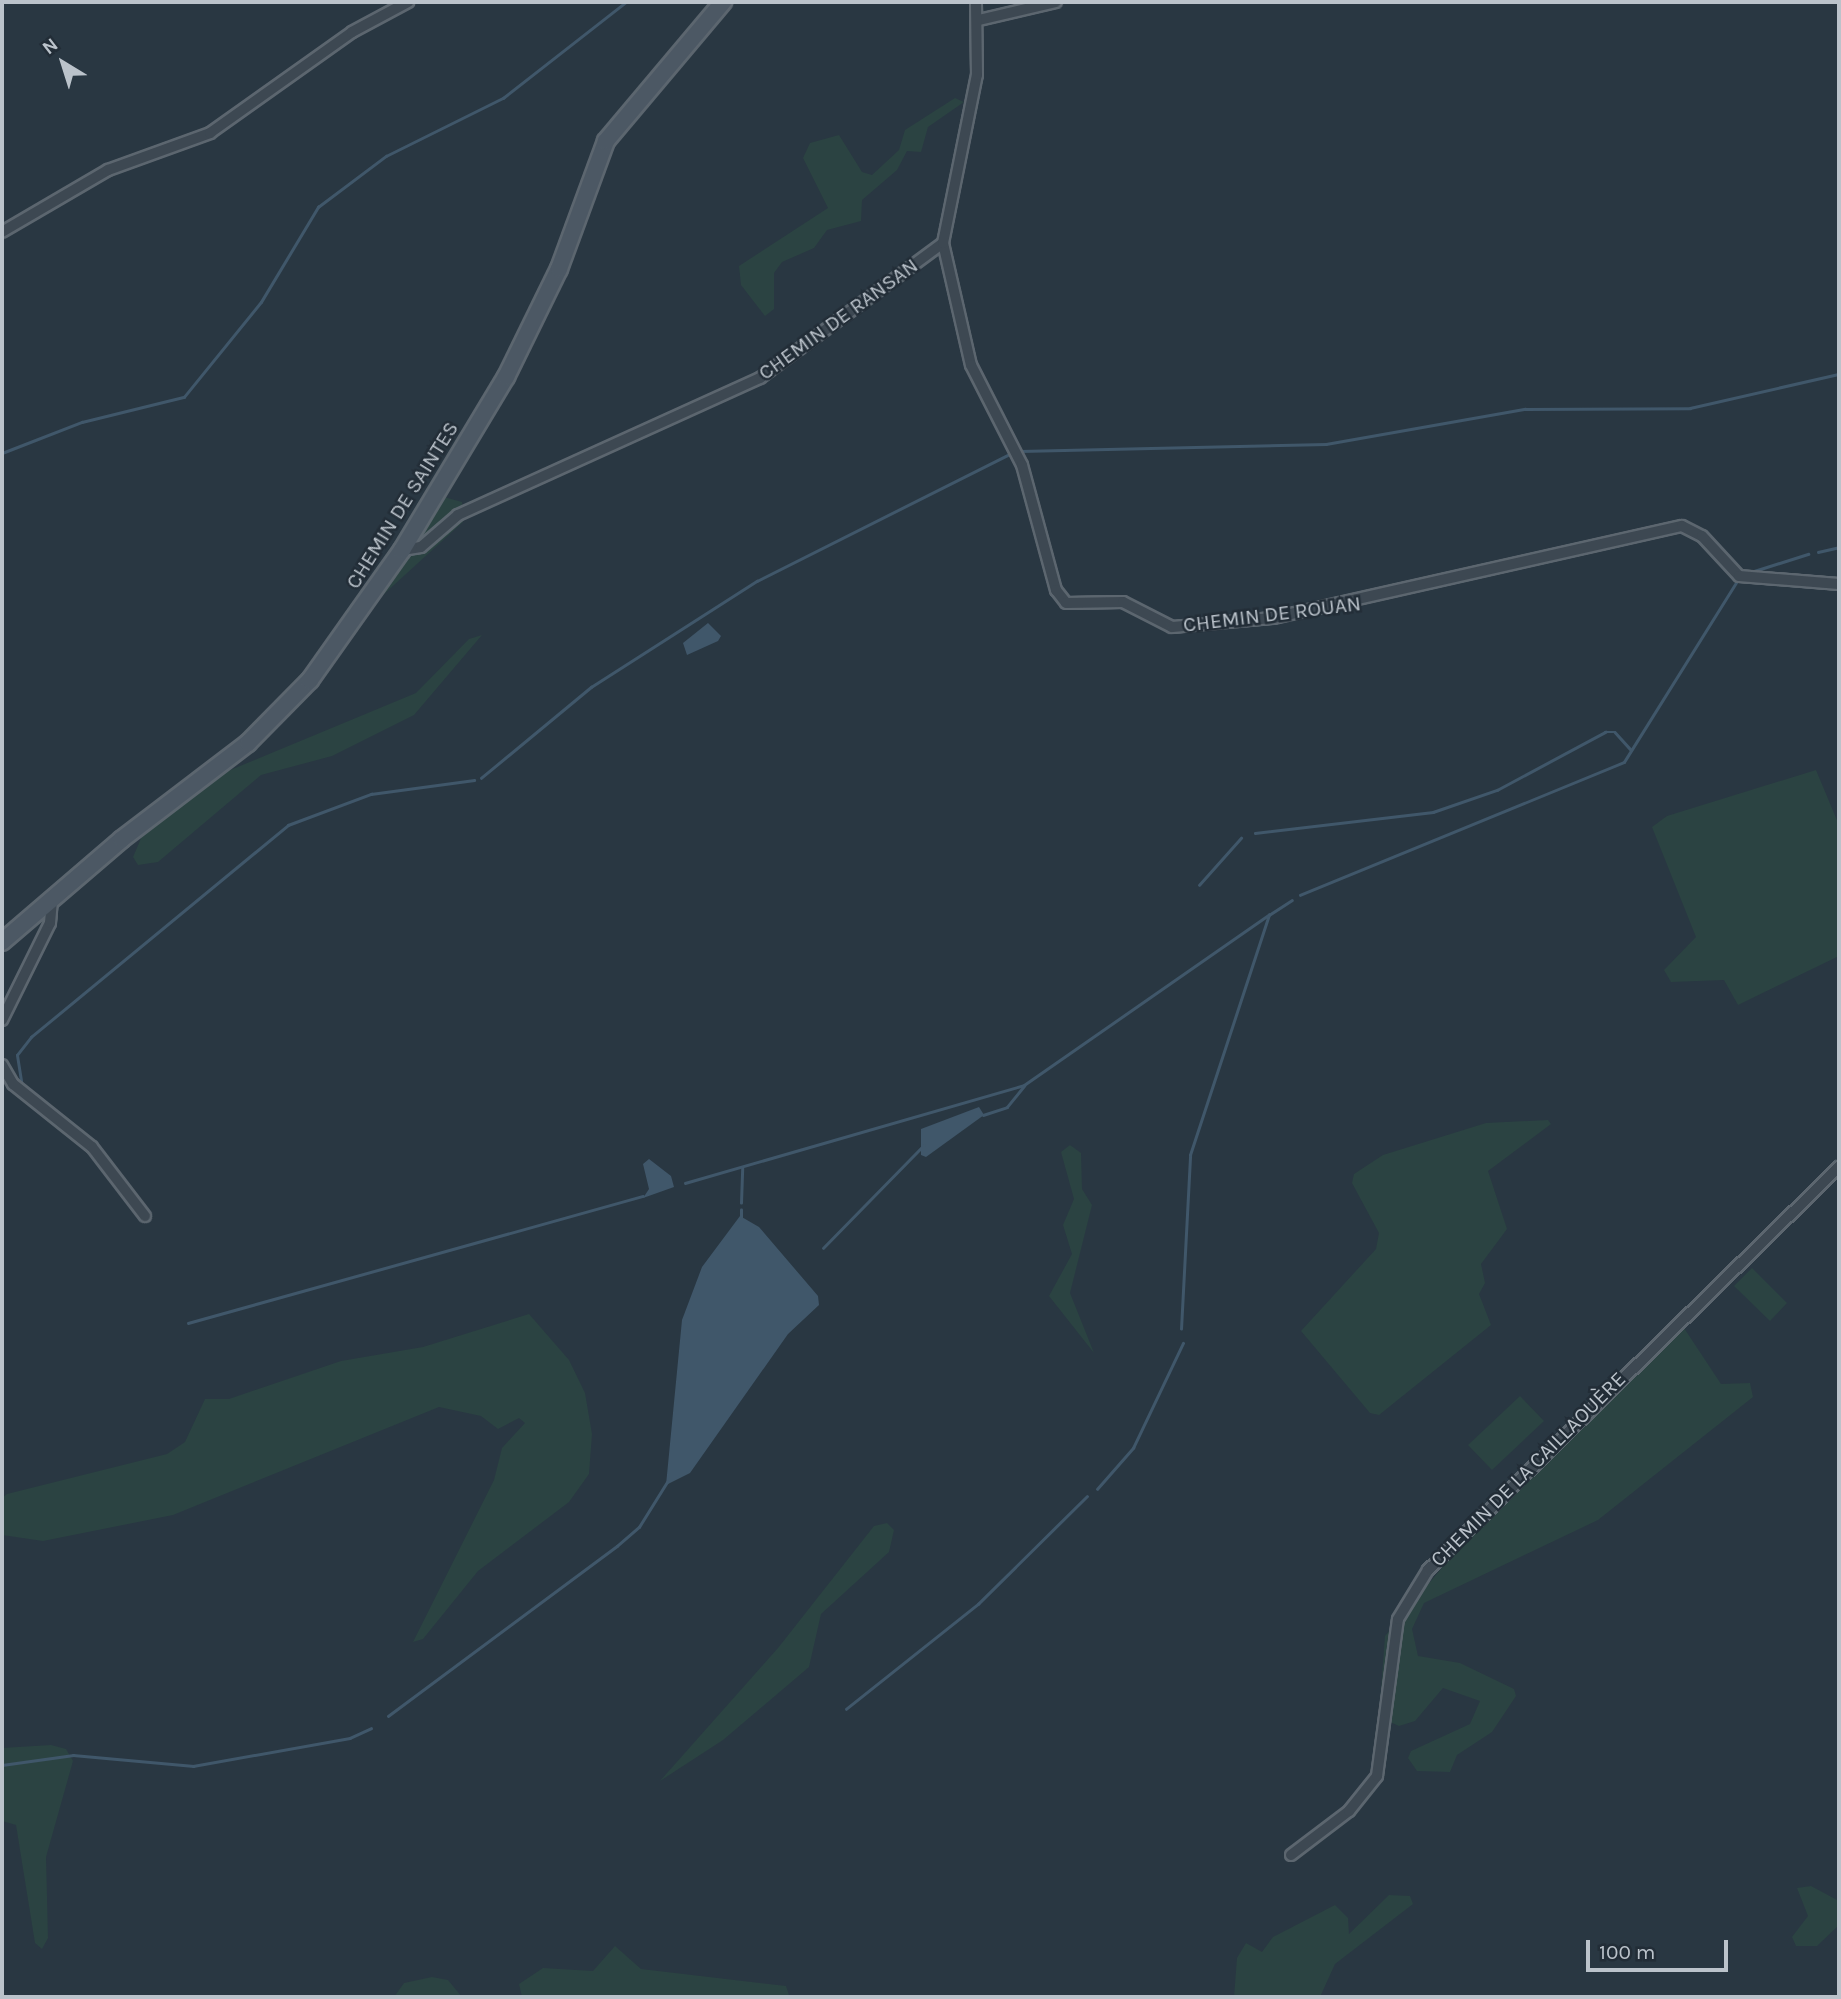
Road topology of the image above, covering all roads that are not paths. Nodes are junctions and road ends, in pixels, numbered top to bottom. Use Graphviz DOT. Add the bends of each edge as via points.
graph roads {
  1 [pos="408,2"];
  2 [pos="723,2"];
  3 [pos="976,2"];
  4 [pos="1056,2"];
  5 [pos="979,20"];
  6 [pos="2,232"];
  7 [pos="943,243"];
  8 [pos="402,550"];
  9 [pos="1839,584"];
  10 [pos="52,901"];
  11 [pos="2,942"];
  12 [pos="2,1020"];
  13 [pos="2,1065"];
  14 [pos="1839,1167"];
  15 [pos="145,1216"];
  16 [pos="1292,1855"];
  1 -- 6 [label="street" via="352,32 210,133 108,170"];
  2 -- 8 [label="street, CHEMIN DE SAINTES" via="607,141 559,269 506,377"];
  3 -- 5 [label="street"];
  4 -- 5 [label="street"];
  5 -- 7 [label="street" via="977,75"];
  7 -- 8 [label="street, CHEMIN DE RANSAN" via="760,378 458,515 421,547"];
  7 -- 9 [label="street, CHEMIN DE ROUAN" via="971,365 1022,465 1056,590 1066,603 1123,601 1172,627 1273,618 1682,526 1702,536 1739,576"];
  8 -- 10 [label="street, CHEMIN DE SAINTES" via="282,711"];
  10 -- 11 [label="street, CHEMIN DE SAINTES"];
  10 -- 12 [label="street" via="50,923"];
  13 -- 15 [label="street" via="13,1084 92,1147"];
  14 -- 16 [label="street, CHEMIN DE LA CAILLAOUÈRE" via="1428,1570 1398,1619 1377,1776 1349,1811"];
}
